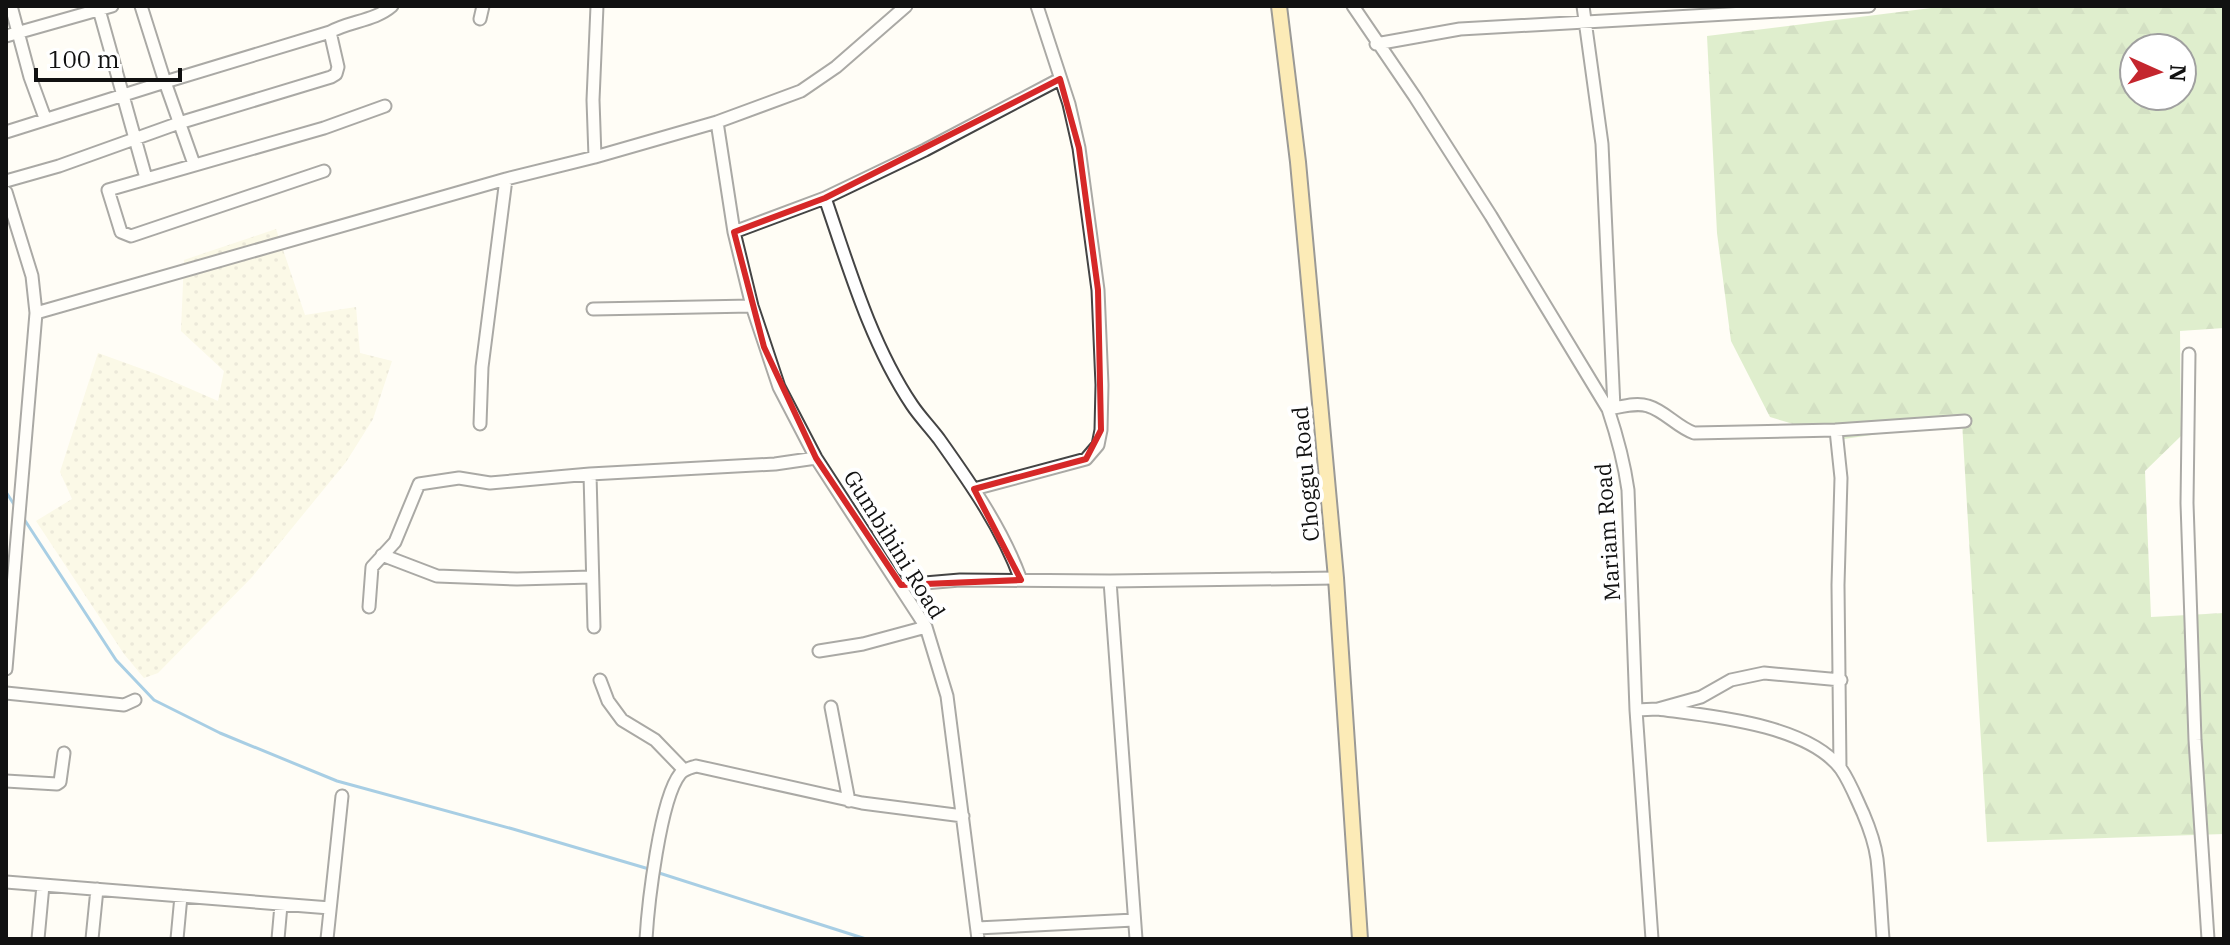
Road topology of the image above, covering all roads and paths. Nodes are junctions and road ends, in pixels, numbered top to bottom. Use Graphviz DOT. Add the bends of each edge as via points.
graph roads {
  1 [pos="11,6"];
  2 [pos="112,6"];
  3 [pos="141,6"];
  4 [pos="392,6"];
  5 [pos="483,6"];
  6 [pos="597,6"];
  7 [pos="906,6"];
  8 [pos="1037,6"];
  9 [pos="1279,6"];
  10 [pos="1353,6"];
  11 [pos="1583,6"];
  12 [pos="1869,6"];
  13 [pos="99,8"];
  14 [pos="1805,8"];
  15 [pos="480,19"];
  16 [pos="1586,23"];
  17 [pos="330,32"];
  18 [pos="11,34"];
  19 [pos="1376,44"];
  20 [pos="1060,79"];
  21 [pos="165,82"];
  22 [pos="123,96"];
  23 [pos="385,106"];
  24 [pos="45,118"];
  25 [pos="717,122"];
  26 [pos="179,123"];
  27 [pos="6,132"];
  28 [pos="135,138"];
  29 [pos="595,157"];
  30 [pos="194,164"];
  31 [pos="324,171"];
  32 [pos="146,178"];
  33 [pos="506,179"];
  34 [pos="6,181"];
  35 [pos="6,193"];
  36 [pos="825,198"];
  37 [pos="734,232"];
  38 [pos="752,306"];
  39 [pos="593,309"];
  40 [pos="36,313"];
  41 [pos="2189,354"];
  42 [pos="1611,408"];
  43 [pos="1965,421"];
  44 [pos="480,424"];
  45 [pos="1836,430"];
  46 [pos="816,458"];
  47 [pos="590,474"];
  48 [pos="974,489"];
  49 [pos="382,555"];
  50 [pos="592,577"];
  51 [pos="1336,578"];
  52 [pos="1021,580"];
  53 [pos="1110,581"];
  54 [pos="901,585"];
  55 [pos="9,604"];
  56 [pos="369,607"];
  57 [pos="594,627"];
  58 [pos="926,627"];
  59 [pos="7,648"];
  60 [pos="819,651"];
  61 [pos="6,669"];
  62 [pos="600,680"];
  63 [pos="1841,680"];
  64 [pos="6,693"];
  65 [pos="135,700"];
  66 [pos="831,707"];
  67 [pos="1658,709"];
  68 [pos="1636,710"];
  69 [pos="64,753"];
  70 [pos="1840,768"];
  71 [pos="684,770"];
  72 [pos="6,781"];
  73 [pos="342,796"];
  74 [pos="849,801"];
  75 [pos="963,816"];
  76 [pos="6,882"];
  77 [pos="43,885"];
  78 [pos="97,889"];
  79 [pos="181,896"];
  80 [pos="281,905"];
  81 [pos="330,908"];
  82 [pos="1134,920"];
  83 [pos="978,934"];
  84 [pos="38,939"];
  85 [pos="92,939"];
  86 [pos="177,939"];
  87 [pos="278,939"];
  88 [pos="327,939"];
  89 [pos="646,939"];
  90 [pos="1136,939"];
  91 [pos="1360,939"];
  92 [pos="1652,939"];
  93 [pos="1883,939"];
  94 [pos="2208,939"];
  1 -- 18 [label="street"];
  2 -- 13 [label="street"];
  3 -- 21 [label="street"];
  4 -- 17 [label="street"];
  5 -- 15 [label="street"];
  6 -- 29 [label="street"];
  7 -- 25 [label="street" via="801,91"];
  8 -- 20 [label="street"];
  9 -- 51 [label="main road, Choggu Road"];
  10 -- 19 [label="street, Mariam Road"];
  11 -- 16 [label="street"];
  12 -- 14 [label="street"];
  13 -- 18 [label="street"];
  13 -- 22 [label="street"];
  14 -- 16 [label="street"];
  16 -- 19 [label="street" via="1460,29"];
  16 -- 42 [label="street" via="1602,144"];
  17 -- 21 [label="street"];
  17 -- 26 [label="street" via="336,74"];
  18 -- 24 [label="street"];
  19 -- 42 [label="street, Mariam Road" via="1415,97"];
  20 -- 36 [label="street"];
  20 -- 48 [label="street" via="1079,148 1098,290 1098,445 1086,459"];
  21 -- 22 [label="street"];
  21 -- 26 [label="street"];
  22 -- 24 [label="street"];
  22 -- 28 [label="street"];
  23 -- 30 [label="street"];
  24 -- 27 [label="street"];
  25 -- 29 [label="street"];
  25 -- 37 [label="street, Gumbihini Road"];
  26 -- 28 [label="street"];
  26 -- 30 [label="street"];
  28 -- 32 [label="street"];
  28 -- 34 [label="street"];
  29 -- 33 [label="street"];
  30 -- 32 [label="street"];
  31 -- 32 [label="street" via="131,236 121,232 108,190"];
  33 -- 40 [label="street"];
  33 -- 44 [label="street" via="482,367"];
  35 -- 40 [label="street" via="32,276"];
  36 -- 37 [label="street"];
  36 -- 48 [label="street" via="891,370"];
  37 -- 38 [label="street, Gumbihini Road"];
  38 -- 39 [label="street"];
  38 -- 46 [label="street, Gumbihini Road" via="779,387"];
  40 -- 55 [label="street"];
  41 -- 94 [label="street" via="2187,519"];
  42 -- 45 [label="street" via="1649,406 1694,433"];
  42 -- 68 [label="street, Mariam Road" via="1628,490"];
  43 -- 45 [label="street"];
  45 -- 63 [label="street" via="1841,478"];
  46 -- 47 [label="street"];
  46 -- 54 [label="street, Gumbihini Road"];
  47 -- 49 [label="street" via="419,484 395,542"];
  47 -- 50 [label="street"];
  48 -- 52 [label="street"];
  49 -- 50 [label="street" via="437,576"];
  49 -- 56 [label="street" via="372,567"];
  50 -- 57 [label="street"];
  51 -- 53 [label="street"];
  51 -- 91 [label="main road, Choggu Road"];
  52 -- 53 [label="street"];
  52 -- 54 [label="street"];
  53 -- 82 [label="street"];
  54 -- 58 [label="street, Gumbihini Road"];
  55 -- 59 [label="street"];
  58 -- 60 [label="street"];
  58 -- 75 [label="street, Gumbihini Road" via="947,696"];
  59 -- 61 [label="street"];
  62 -- 71 [label="street" via="622,720 655,740"];
  63 -- 67 [label="street" via="1764,673"];
  63 -- 70 [label="street"];
  64 -- 65 [label="street" via="124,705"];
  66 -- 74 [label="street"];
  67 -- 68 [label="street"];
  67 -- 70 [label="street" via="1778,732 1809,743"];
  68 -- 92 [label="street, Mariam Road"];
  69 -- 72 [label="street" via="57,784"];
  70 -- 93 [label="street" via="1877,857"];
  71 -- 74 [label="street" via="696,766"];
  71 -- 89 [label="street" via="670,795 654,863"];
  73 -- 81 [label="street"];
  74 -- 75 [label="street"];
  75 -- 83 [label="street, Gumbihini Road"];
  76 -- 77 [label="street"];
  77 -- 78 [label="street"];
  77 -- 84 [label="street"];
  78 -- 79 [label="street"];
  78 -- 85 [label="street"];
  79 -- 80 [label="street"];
  79 -- 86 [label="street"];
  80 -- 81 [label="street"];
  80 -- 87 [label="street"];
  81 -- 88 [label="street"];
  82 -- 83 [label="street"];
  82 -- 90 [label="street"];
}
